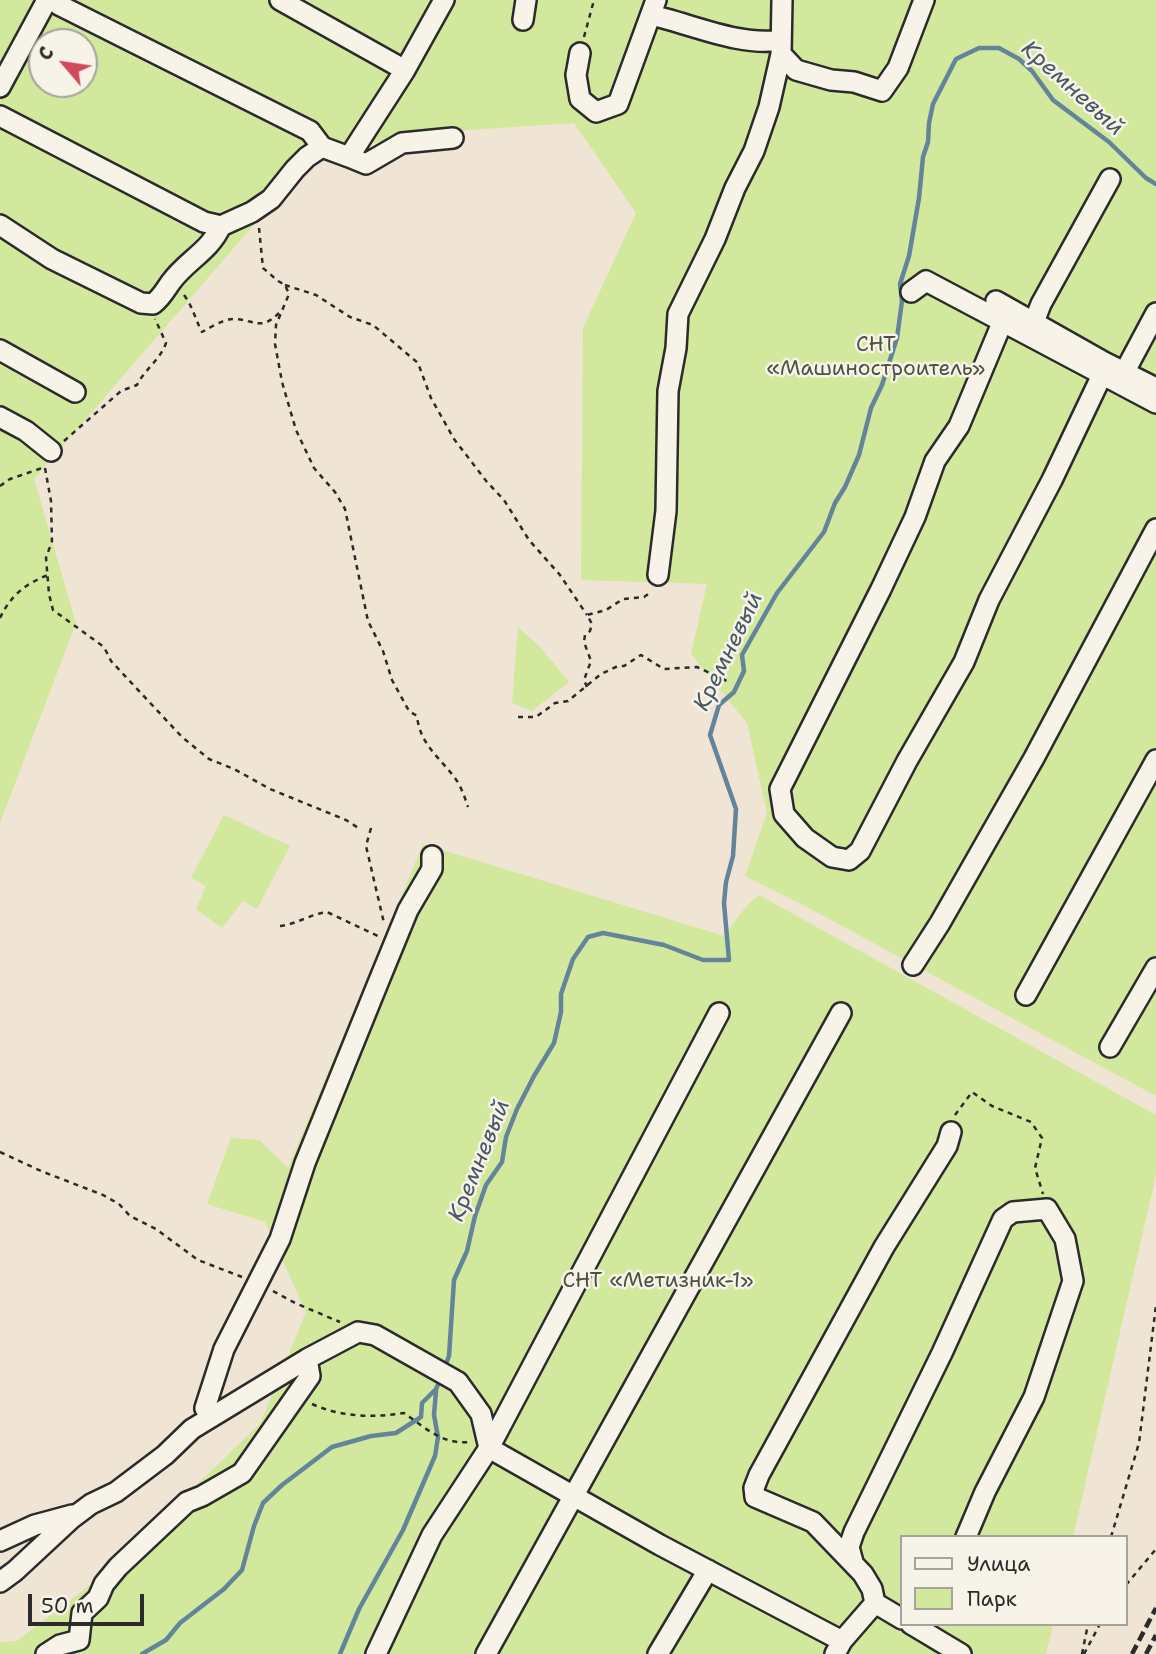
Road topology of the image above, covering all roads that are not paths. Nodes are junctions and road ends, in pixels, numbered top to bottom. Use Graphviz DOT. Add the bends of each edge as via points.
graph roads {
  1 [pos="47,0"];
  2 [pos="53,0"];
  3 [pos="280,0"];
  4 [pos="444,0"];
  5 [pos="526,0"];
  6 [pos="782,0"];
  7 [pos="924,0"];
  8 [pos="653,7"];
  9 [pos="523,20"];
  10 [pos="781,47"];
  11 [pos="580,53"];
  12 [pos="405,70"];
  13 [pos="0,87"];
  14 [pos="0,116"];
  15 [pos="453,138"];
  16 [pos="322,147"];
  17 [pos="349,157"];
  18 [pos="1110,179"];
  19 [pos="0,225"];
  20 [pos="222,226"];
  21 [pos="911,292"];
  22 [pos="996,301"];
  23 [pos="1156,313"];
  24 [pos="1034,322"];
  25 [pos="1002,323"];
  26 [pos="0,350"];
  27 [pos="1125,371"];
  28 [pos="1102,375"];
  29 [pos="1156,388"];
  30 [pos="75,392"];
  31 [pos="1156,403"];
  32 [pos="0,417"];
  33 [pos="48,459"];
  34 [pos="1156,529"];
  35 [pos="658,575"];
  36 [pos="1156,760"];
  37 [pos="432,856"];
  38 [pos="913,965"];
  39 [pos="1156,968"];
  40 [pos="1026,995"];
  41 [pos="719,1013"];
  42 [pos="841,1013"];
  43 [pos="1110,1047"];
  44 [pos="951,1132"];
  45 [pos="307,1359"];
  46 [pos="214,1415"];
  47 [pos="489,1448"];
  48 [pos="575,1496"];
  49 [pos="76,1514"];
  50 [pos="967,1535"];
  51 [pos="1,1539"];
  52 [pos="853,1562"];
  53 [pos="708,1570"];
  54 [pos="0,1581"];
  55 [pos="875,1603"];
  56 [pos="900,1618"];
  57 [pos="923,1627"];
  58 [pos="838,1648"];
  59 [pos="46,1654"];
  60 [pos="376,1654"];
  61 [pos="486,1654"];
  62 [pos="658,1654"];
  63 [pos="961,1654"];
  1 -- 13 [label="lane"];
  2 -- 16 [label="lane" via="310,131"];
  3 -- 12 [label="lane"];
  4 -- 12 [label="lane"];
  5 -- 9 [label="lane"];
  6 -- 10 [label="lane"];
  7 -- 10 [label="lane" via="898,68 882,91 796,70"];
  8 -- 10 [label="lane" via="728,36"];
  8 -- 11 [label="lane" via="618,104 596,112 580,99 576,75"];
  10 -- 35 [label="lane" via="754,151 678,314 668,391 666,511"];
  12 -- 17 [label="lane"];
  14 -- 20 [label="lane" via="204,222"];
  15 -- 17 [label="lane" via="402,143 366,164"];
  16 -- 17 [label="lane"];
  16 -- 20 [label="lane" via="295,169 271,199"];
  18 -- 24 [label="lane"];
  19 -- 20 [label="lane" via="51,259 141,303 158,301 215,240"];
  21 -- 25 [label="lane" via="926,281"];
  22 -- 24 [label="lane"];
  23 -- 27 [label="lane"];
  24 -- 25 [label="lane"];
  24 -- 27 [label="lane"];
  25 -- 28 [label="lane"];
  25 -- 28 [label="lane" via="959,426 935,461 881,589 780,789 784,814 804,838 832,857 849,860 860,850 964,662 989,600"];
  26 -- 30 [label="lane"];
  27 -- 28 [label="lane"];
  27 -- 29 [label="lane"];
  28 -- 31 [label="lane"];
  32 -- 33 [label="lane" via="26,431"];
  34 -- 38 [label="lane" via="1034,758"];
  36 -- 40 [label="lane"];
  37 -- 46 [label="lane" via="432,869 389,943 280,1239 225,1349 205,1408"];
  39 -- 43 [label="lane"];
  41 -- 47 [label="lane"];
  42 -- 48 [label="lane"];
  44 -- 52 [label="lane" via="754,1488 755,1497 813,1522"];
  45 -- 46 [label="lane"];
  45 -- 47 [label="lane" via="358,1332 375,1335 458,1382 481,1414"];
  45 -- 59 [label="lane" via="310,1376 242,1474 174,1512 118,1567 82,1613 79,1640"];
  46 -- 49 [label="lane" via="116,1492"];
  47 -- 48 [label="lane"];
  47 -- 60 [label="lane" via="432,1535"];
  48 -- 53 [label="lane"];
  48 -- 61 [label="lane"];
  49 -- 51 [label="lane"];
  49 -- 54 [label="lane"];
  50 -- 52 [label="lane" via="1034,1397 1073,1281 1065,1239 1047,1209 1013,1212 1003,1219 854,1532 849,1547"];
  52 -- 55 [label="lane" via="872,1589"];
  53 -- 58 [label="lane"];
  53 -- 62 [label="lane"];
  55 -- 56 [label="lane"];
  55 -- 58 [label="lane"];
  57 -- 63 [label="lane"];
}
